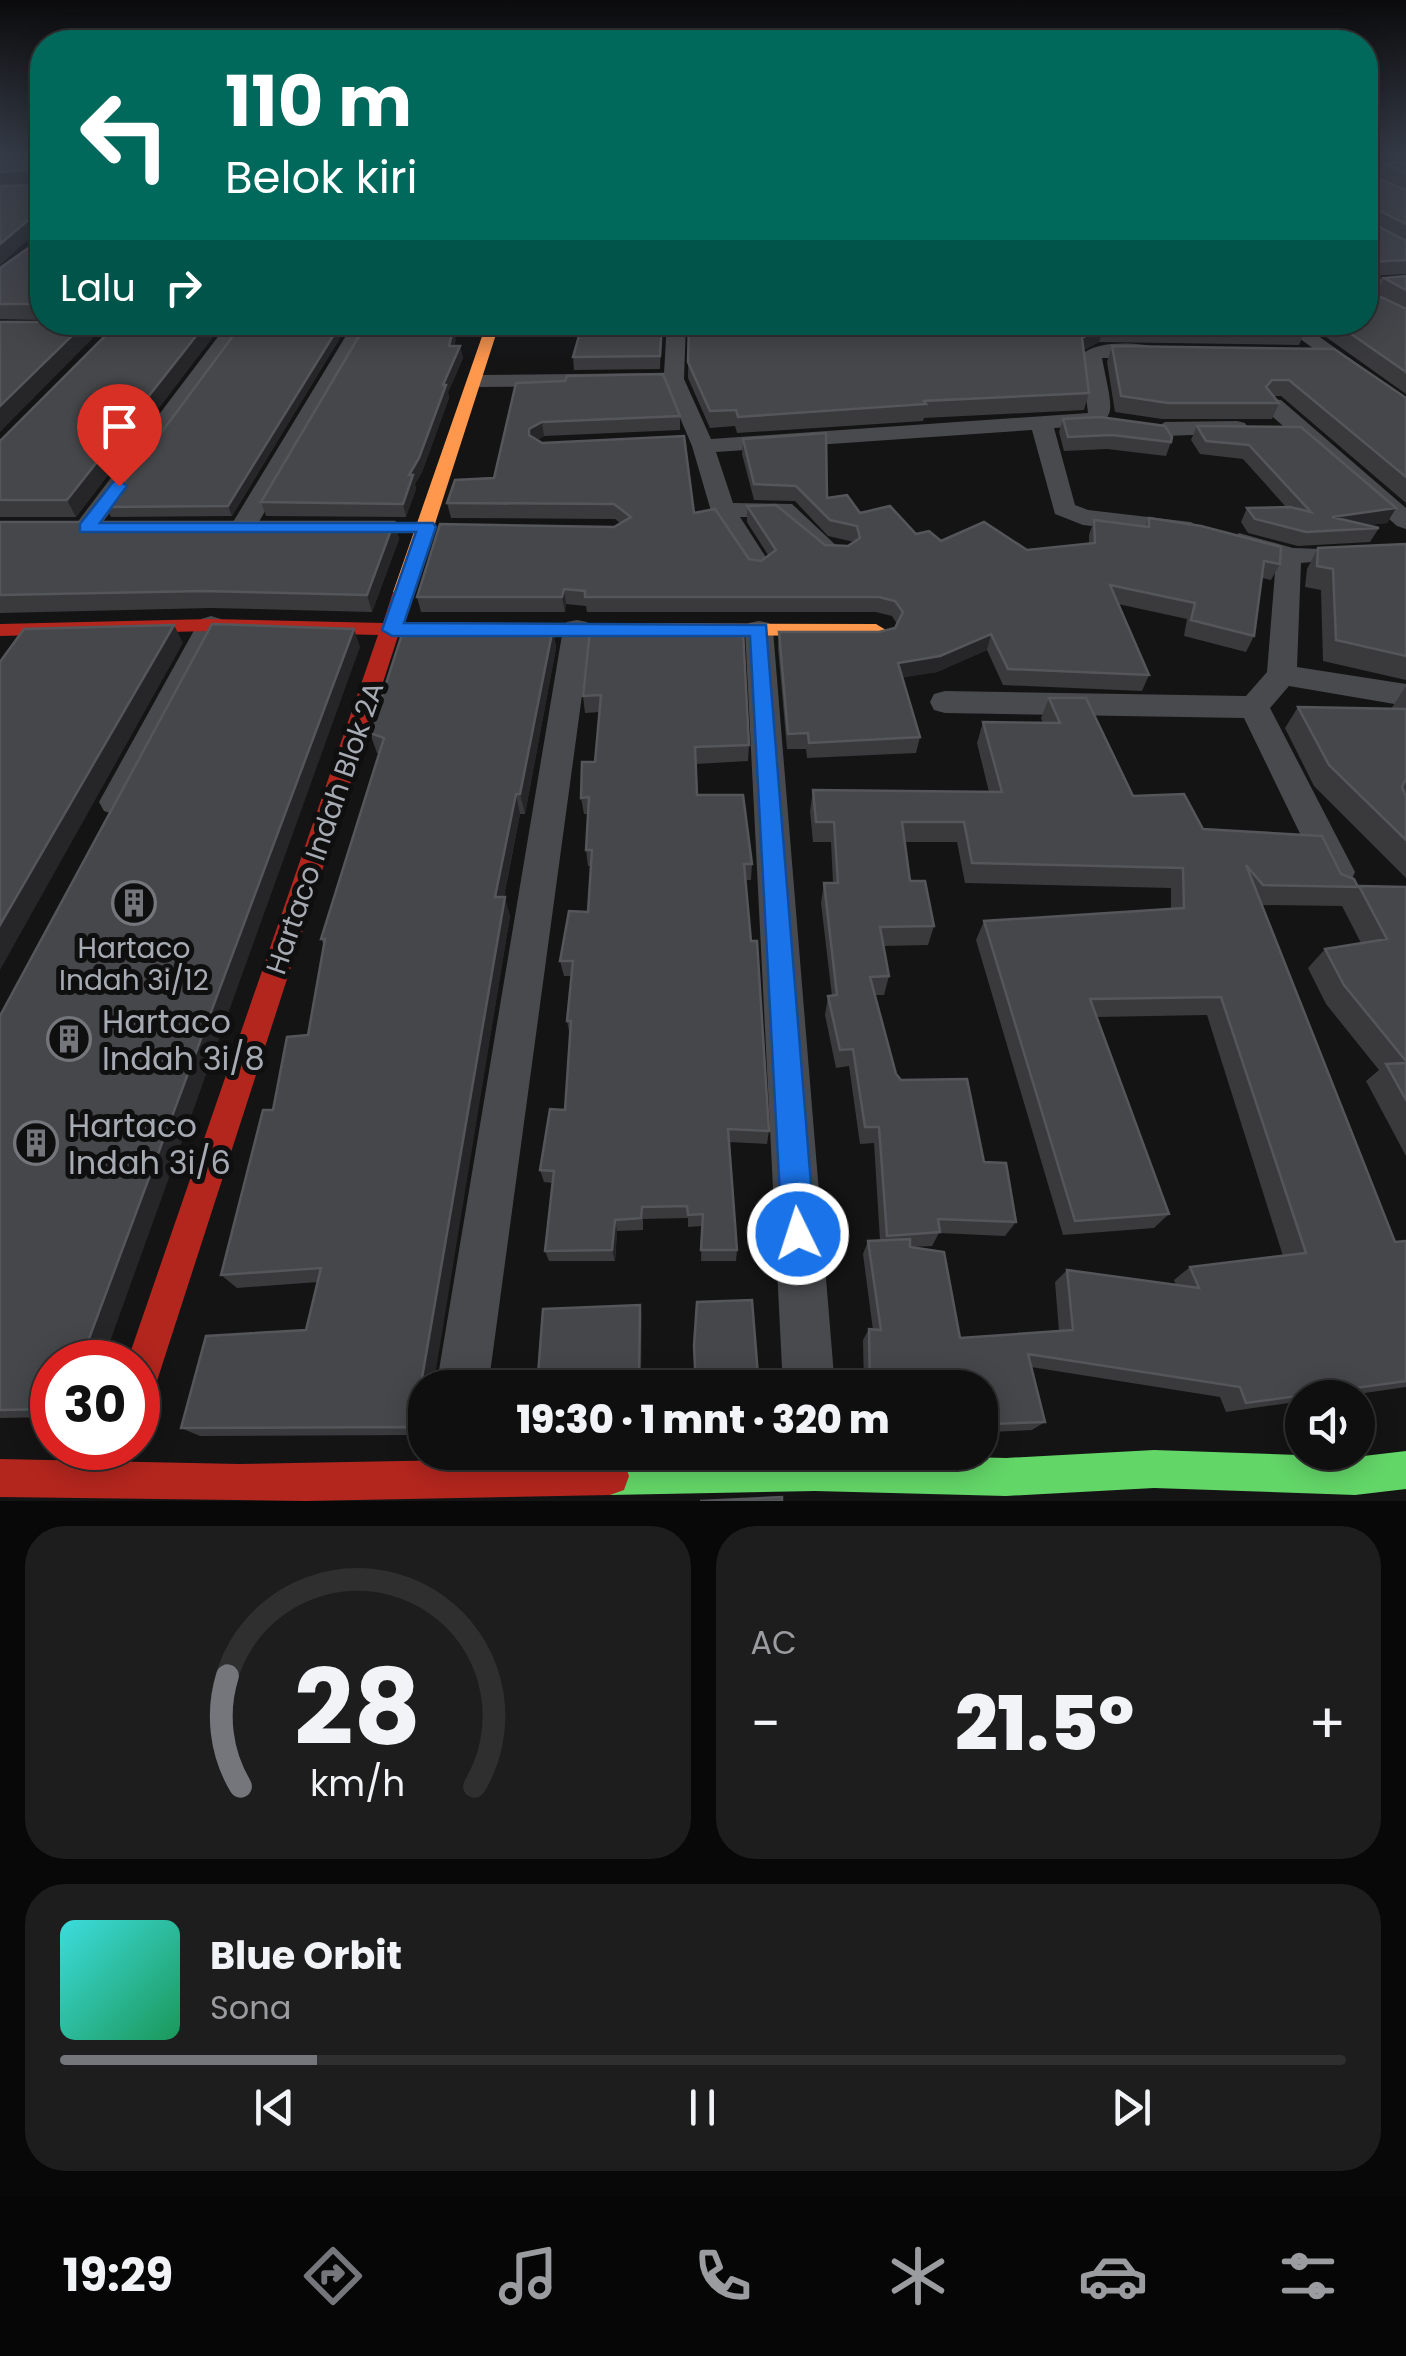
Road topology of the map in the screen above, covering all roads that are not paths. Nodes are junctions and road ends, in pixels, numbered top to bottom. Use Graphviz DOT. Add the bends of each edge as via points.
graph roads {
  1 [pos="1406,282"];
  2 [pos="1378,284"];
  3 [pos="0,328"];
  4 [pos="30,328"];
  5 [pos="112,335"];
  6 [pos="231,335"];
  7 [pos="356,335"];
  8 [pos="491,335"];
  9 [pos="676,335"];
  10 [pos="1303,335"];
  11 [pos="100,348"];
  12 [pos="1182,353"];
  13 [pos="1292,355"];
  14 [pos="1329,355"];
  15 [pos="674,379"];
  16 [pos="478,382"];
  17 [pos="1273,404"];
  18 [pos="1406,409"];
  19 [pos="1041,420"];
  20 [pos="1302,430"];
  21 [pos="695,442"];
  22 [pos="1185,455"];
  23 [pos="722,511"];
  24 [pos="1406,521"];
  25 [pos="280,527"];
  26 [pos="390,527"];
  27 [pos="436,527"];
  28 [pos="52,528"];
  29 [pos="86,528"];
  30 [pos="126,528"];
  31 [pos="843,550"];
  32 [pos="1330,555"];
  33 [pos="1292,556"];
  34 [pos="758,565"];
  35 [pos="211,625"];
  36 [pos="392,630"];
  37 [pos="577,630"];
  38 [pos="759,630"];
  39 [pos="876,630"];
  40 [pos="13,639"];
  41 [pos="1282,675"];
  42 [pos="1406,695"];
  43 [pos="945,702"];
  44 [pos="1254,707"];
  45 [pos="101,830"];
  46 [pos="1341,881"];
  47 [pos="153,1340"];
  48 [pos="465,1370"];
  49 [pos="808,1370"];
  50 [pos="408,1469"];
  51 [pos="472,1470"];
  52 [pos="748,1470"];
  53 [pos="888,1470"];
  54 [pos="1406,1470"];
  55 [pos="106,1476"];
  56 [pos="0,1478"];
  57 [pos="1017,1484"];
  58 [pos="583,1490"];
  1 -- 2 [label="street"];
  3 -- 4 [label="street"];
  5 -- 11 [label="street"];
  6 -- 29 [label="street"];
  7 -- 25 [label="street" via="233,527"];
  8 -- 16 [label="street, Hartaco Indah Blok 2A"];
  9 -- 15 [label="street"];
  10 -- 14 [label="street"];
  12 -- 19 [label="street" via="1094,352 1104,421"];
  13 -- 14 [label="street"];
  14 -- 18 [label="street"];
  15 -- 16 [label="street"];
  15 -- 21 [label="street"];
  16 -- 27 [label="street, Hartaco Indah Blok 2A"];
  17 -- 20 [label="street"];
  19 -- 21 [label="street"];
  19 -- 33 [label="street" via="1069,512 1196,531"];
  20 -- 22 [label="street" via="1156,428 1175,434"];
  20 -- 24 [label="street"];
  21 -- 23 [label="street"];
  23 -- 31 [label="street" via="784,508 819,546"];
  23 -- 34 [label="street"];
  26 -- 27 [label="street"];
  27 -- 36 [label="street, Hartaco Indah Blok 2A"];
  28 -- 29 [label="street"];
  29 -- 30 [label="street"];
  32 -- 33 [label="street"];
  33 -- 41 [label="street"];
  35 -- 36 [label="street"];
  35 -- 40 [label="street"];
  35 -- 45 [label="street"];
  36 -- 37 [label="street"];
  36 -- 47 [label="street, Hartaco Indah Blok 2A"];
  37 -- 38 [label="street"];
  37 -- 48 [label="street"];
  38 -- 39 [label="street"];
  38 -- 49 [label="street"];
  41 -- 42 [label="street"];
  41 -- 44 [label="street"];
  43 -- 44 [label="street"];
  44 -- 46 [label="street"];
  50 -- 55 [label="street" via="239,1483"];
  51 -- 58 [label="street"];
  52 -- 58 [label="street"];
  53 -- 57 [label="street"];
  54 -- 57 [label="street" via="1355,1476 1154,1469"];
  55 -- 56 [label="street"];
}
